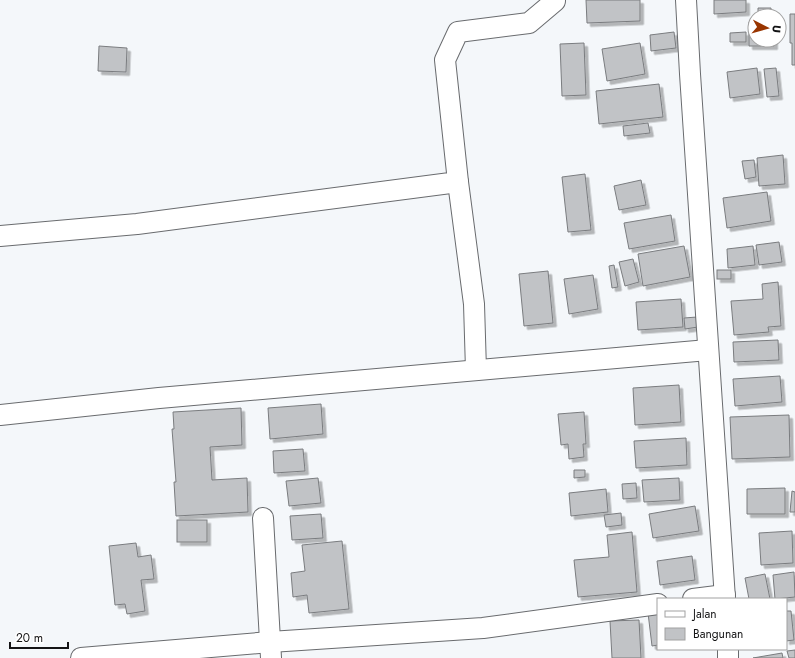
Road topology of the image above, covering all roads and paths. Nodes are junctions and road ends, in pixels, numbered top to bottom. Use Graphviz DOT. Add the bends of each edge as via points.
graph roads {
  1 [pos="555,0"];
  2 [pos="686,0"];
  3 [pos="458,182"];
  4 [pos="0,236"];
  5 [pos="708,350"];
  6 [pos="476,370"];
  7 [pos="0,415"];
  8 [pos="263,518"];
  9 [pos="725,597"];
  10 [pos="709,598"];
  11 [pos="657,604"];
  12 [pos="271,650"];
  13 [pos="81,658"];
  1 -- 3 [label="street" via="529,22 458,32 445,60"];
  2 -- 5 [label="street"];
  3 -- 4 [label="street" via="137,224"];
  3 -- 6 [label="street" via="474,304"];
  5 -- 6 [label="street"];
  5 -- 9 [label="street"];
  6 -- 7 [label="street"];
  8 -- 12 [label="street"];
  9 -- 10 [label="street"];
  11 -- 12 [label="street" via="483,628"];
  12 -- 13 [label="street"];
}
